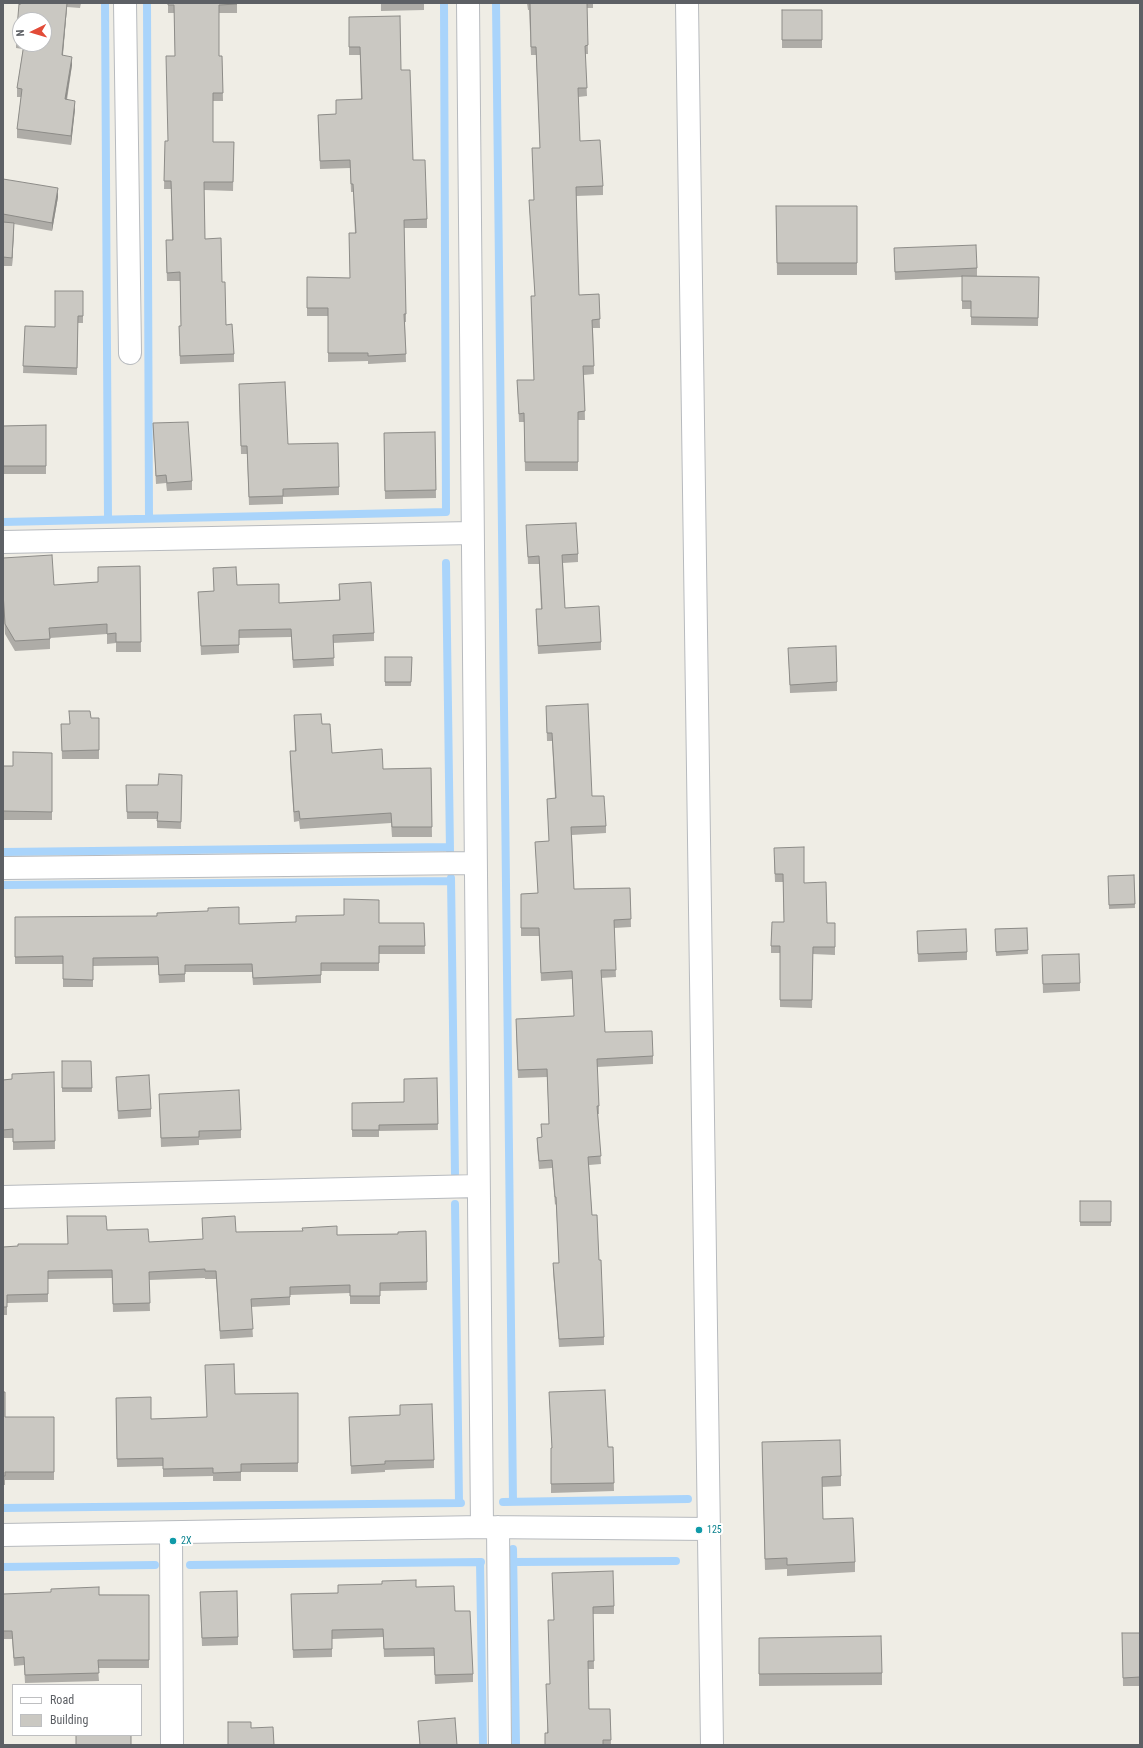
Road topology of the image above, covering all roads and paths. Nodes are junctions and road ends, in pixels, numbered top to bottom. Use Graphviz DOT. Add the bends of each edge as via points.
graph roads {
  1 [pos="125,3"];
  2 [pos="468,3"];
  3 [pos="688,3"];
  4 [pos="130,353"];
  5 [pos="472,534"];
  6 [pos="3,542"];
  7 [pos="475,863"];
  8 [pos="3,868"];
  9 [pos="478,1186"];
  10 [pos="3,1197"];
  11 [pos="490,1527"];
  12 [pos="710,1529"];
  13 [pos="171,1533"];
  14 [pos="3,1536"];
  15 [pos="172,1745"];
  16 [pos="500,1745"];
  17 [pos="712,1745"];
  1 -- 4 [label="street"];
  2 -- 5 [label="street"];
  3 -- 12 [label="street"];
  5 -- 6 [label="street"];
  5 -- 7 [label="street"];
  7 -- 8 [label="street"];
  7 -- 9 [label="street"];
  9 -- 10 [label="street"];
  9 -- 11 [label="street"];
  11 -- 12 [label="street"];
  11 -- 13 [label="street"];
  11 -- 16 [label="street"];
  12 -- 17 [label="street"];
  13 -- 14 [label="street"];
  13 -- 15 [label="street"];
}
